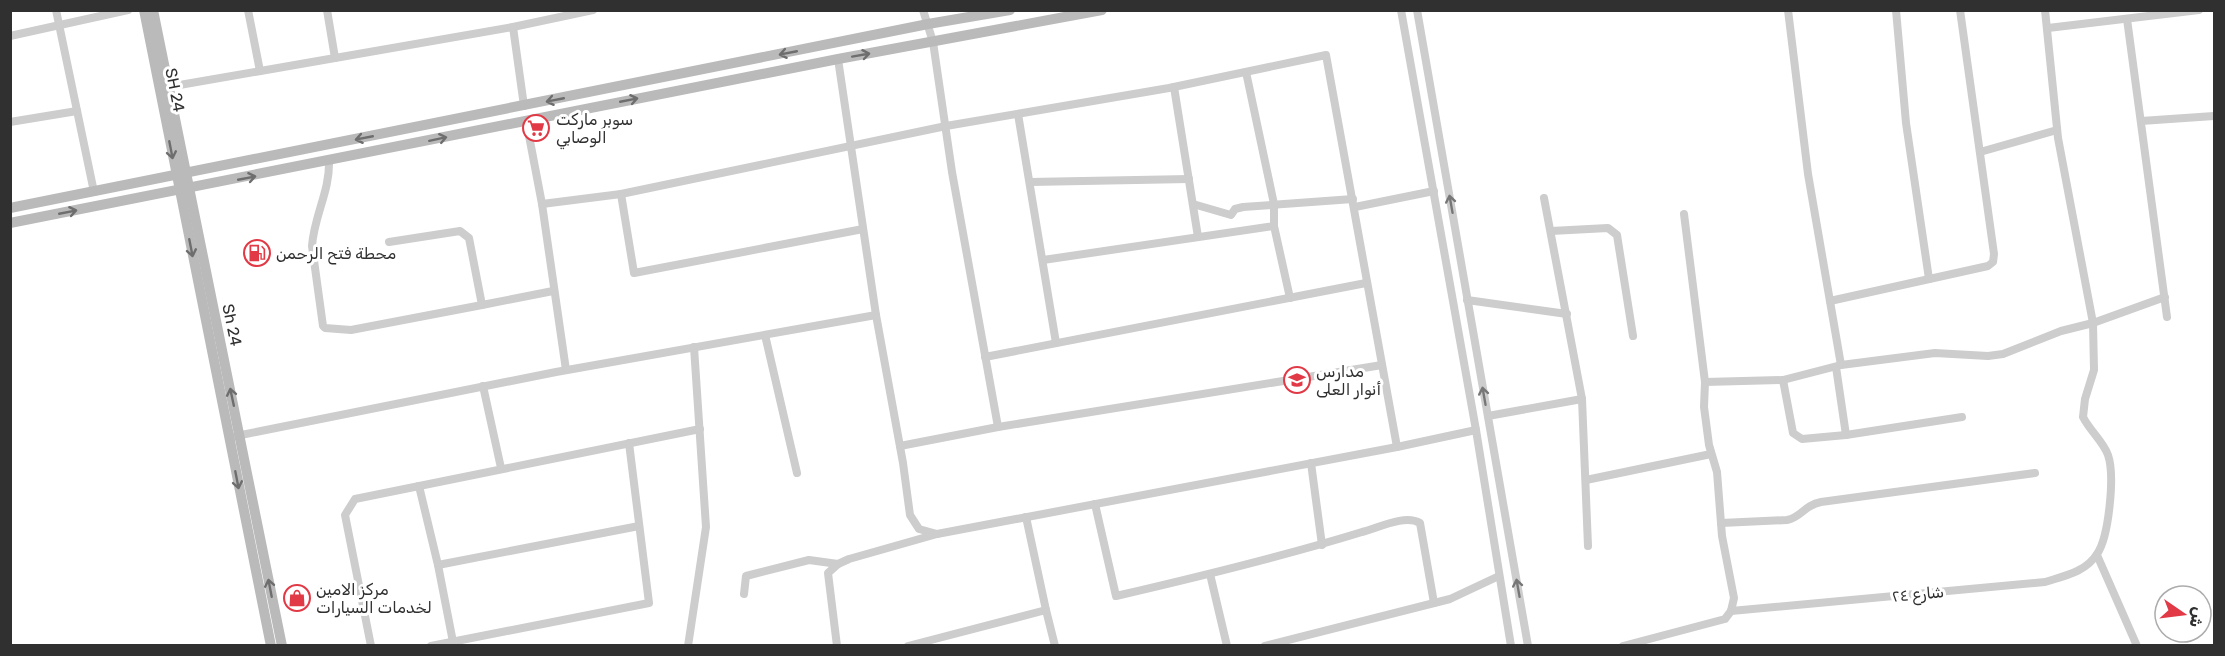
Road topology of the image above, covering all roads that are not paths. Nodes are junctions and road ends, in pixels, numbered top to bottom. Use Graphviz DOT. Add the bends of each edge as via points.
graph roads {
  1 [pos="57,10"];
  2 [pos="128,10"];
  3 [pos="144,10"];
  4 [pos="153,10"];
  5 [pos="248,10"];
  6 [pos="327,10"];
  7 [pos="593,10"];
  8 [pos="923,10"];
  9 [pos="1010,10"];
  10 [pos="1102,10"];
  11 [pos="1401,10"];
  12 [pos="1417,10"];
  13 [pos="1788,10"];
  14 [pos="1896,10"];
  15 [pos="1960,10"];
  16 [pos="2045,10"];
  17 [pos="2195,11"];
  18 [pos="2127,19"];
  19 [pos="928,24"];
  20 [pos="59,25"];
  21 [pos="513,27"];
  22 [pos="2048,28"];
  23 [pos="10,36"];
  24 [pos="933,42"];
  25 [pos="335,58"];
  26 [pos="838,59"];
  27 [pos="260,70"];
  28 [pos="1246,72"];
  29 [pos="168,87"];
  30 [pos="1174,87"];
  31 [pos="524,106"];
  32 [pos="77,111"];
  33 [pos="1018,114"];
  34 [pos="2214,116"];
  35 [pos="526,120"];
  36 [pos="2141,121"];
  37 [pos="10,122"];
  38 [pos="945,126"];
  39 [pos="2057,130"];
  40 [pos="851,146"];
  41 [pos="1980,152"];
  42 [pos="329,161"];
  43 [pos="181,174"];
  44 [pos="1189,179"];
  45 [pos="1030,182"];
  46 [pos="184,189"];
  47 [pos="1434,191"];
  48 [pos="94,192"];
  49 [pos="621,194"];
  50 [pos="1545,198"];
  51 [pos="1354,203"];
  52 [pos="542,204"];
  53 [pos="1193,204"];
  54 [pos="1274,204"];
  55 [pos="10,208"];
  56 [pos="1684,214"];
  57 [pos="10,223"];
  58 [pos="1274,226"];
  59 [pos="863,229"];
  60 [pos="1551,231"];
  61 [pos="1198,237"];
  62 [pos="389,242"];
  63 [pos="1042,261"];
  64 [pos="1929,279"];
  65 [pos="1366,283"];
  66 [pos="553,291"];
  67 [pos="2164,297"];
  68 [pos="1290,298"];
  69 [pos="1467,300"];
  70 [pos="1830,301"];
  71 [pos="482,305"];
  72 [pos="1567,314"];
  73 [pos="876,315"];
  74 [pos="2167,317"];
  75 [pos="2093,322"];
  76 [pos="765,335"];
  77 [pos="1633,336"];
  78 [pos="1056,343"];
  79 [pos="694,347"];
  80 [pos="985,357"];
  81 [pos="1382,365"];
  82 [pos="1838,366"];
  83 [pos="566,370"];
  84 [pos="1783,380"];
  85 [pos="1705,382"];
  86 [pos="483,387"];
  87 [pos="1582,399"];
  88 [pos="1488,416"];
  89 [pos="1962,417"];
  90 [pos="998,427"];
  91 [pos="700,429"];
  92 [pos="1476,430"];
  93 [pos="1846,435"];
  94 [pos="234,437"];
  95 [pos="629,443"];
  96 [pos="900,446"];
  97 [pos="1398,447"];
  98 [pos="1711,454"];
  99 [pos="1311,463"];
  100 [pos="501,468"];
  101 [pos="797,473"];
  102 [pos="2035,473"];
  103 [pos="1586,480"];
  104 [pos="419,486"];
  105 [pos="1095,504"];
  106 [pos="1026,516"];
  107 [pos="1720,523"];
  108 [pos="639,526"];
  109 [pos="937,534"];
  110 [pos="1322,544"];
  111 [pos="1588,546"];
  112 [pos="2097,555"];
  113 [pos="838,564"];
  114 [pos="438,565"];
  115 [pos="1210,574"];
  116 [pos="1499,576"];
  117 [pos="744,594"];
  118 [pos="1434,603"];
  119 [pos="1046,610"];
  120 [pos="1731,611"];
  121 [pos="453,642"];
  122 [pos="271,645"];
  123 [pos="282,645"];
  124 [pos="370,645"];
  125 [pos="431,645"];
  126 [pos="688,645"];
  127 [pos="837,645"];
  128 [pos="908,645"];
  129 [pos="1055,645"];
  130 [pos="1227,645"];
  131 [pos="1265,645"];
  132 [pos="1511,645"];
  133 [pos="1528,645"];
  134 [pos="1623,645"];
  135 [pos="2137,645"];
  1 -- 20 [label="street"];
  2 -- 20 [label="street"];
  3 -- 43 [label="street, SH 24, one-way"];
  4 -- 29 [label="street, Sh 24"];
  5 -- 27 [label="street"];
  6 -- 25 [label="street"];
  7 -- 21 [label="street"];
  8 -- 19 [label="street"];
  9 -- 19 [label="street"];
  10 -- 24 [label="street"];
  11 -- 47 [label="street"];
  69 -- 12 [label="street, one-way"];
  13 -- 70 [label="street" via="1808,174"];
  14 -- 64 [label="street" via="1906,123"];
  15 -- 41 [label="street"];
  16 -- 22 [label="street"];
  17 -- 18 [label="street"];
  18 -- 22 [label="street"];
  18 -- 36 [label="street"];
  19 -- 24 [label="street"];
  19 -- 31 [label="street, one-way"];
  20 -- 23 [label="street"];
  20 -- 32 [label="street"];
  21 -- 25 [label="street"];
  21 -- 31 [label="street"];
  22 -- 39 [label="street"];
  26 -- 24 [label="street, one-way"];
  24 -- 38 [label="street"];
  25 -- 27 [label="street"];
  35 -- 26 [label="street, one-way"];
  26 -- 40 [label="street"];
  27 -- 29 [label="street"];
  28 -- 30 [label="street"];
  28 -- 51 [label="street" via="1326,55"];
  28 -- 54 [label="street"];
  29 -- 43 [label="street, Sh 24"];
  30 -- 33 [label="street"];
  30 -- 44 [label="street"];
  31 -- 43 [label="street, one-way"];
  32 -- 37 [label="street"];
  32 -- 48 [label="street"];
  33 -- 38 [label="street"];
  33 -- 45 [label="street"];
  34 -- 36 [label="street"];
  42 -- 35 [label="street, one-way"];
  35 -- 52 [label="street"];
  36 -- 67 [label="street"];
  38 -- 40 [label="street"];
  38 -- 80 [label="street"];
  39 -- 41 [label="street"];
  39 -- 75 [label="street"];
  40 -- 49 [label="street"];
  40 -- 59 [label="street"];
  41 -- 64 [label="street" via="1993,262"];
  46 -- 42 [label="street, one-way"];
  42 -- 71 [label="street" via="330,176 312,236 325,328 351,330"];
  43 -- 46 [label="street, Sh 24"];
  43 -- 48 [label="street"];
  44 -- 45 [label="street"];
  44 -- 53 [label="street"];
  45 -- 63 [label="street"];
  57 -- 46 [label="street, one-way"];
  46 -- 94 [label="street, Sh 24"];
  47 -- 51 [label="street"];
  47 -- 92 [label="street"];
  48 -- 55 [label="street"];
  49 -- 52 [label="street"];
  49 -- 59 [label="street" via="634,273"];
  50 -- 60 [label="street"];
  51 -- 54 [label="street"];
  51 -- 65 [label="street"];
  52 -- 66 [label="street"];
  53 -- 54 [label="street" via="1231,215 1235,209"];
  53 -- 61 [label="street"];
  54 -- 58 [label="street"];
  56 -- 85 [label="street"];
  58 -- 61 [label="street"];
  58 -- 68 [label="street"];
  59 -- 73 [label="street"];
  60 -- 72 [label="street"];
  60 -- 77 [label="street" via="1608,228 1617,235"];
  61 -- 63 [label="street"];
  62 -- 71 [label="street" via="464,233 469,238"];
  63 -- 78 [label="street"];
  64 -- 70 [label="street"];
  65 -- 68 [label="street"];
  65 -- 81 [label="street"];
  66 -- 71 [label="street"];
  66 -- 83 [label="street"];
  67 -- 74 [label="street"];
  67 -- 75 [label="street"];
  68 -- 78 [label="street"];
  69 -- 72 [label="street"];
  88 -- 69 [label="street, one-way"];
  70 -- 82 [label="street"];
  72 -- 87 [label="street"];
  73 -- 76 [label="street"];
  73 -- 96 [label="street"];
  75 -- 82 [label="street" via="2003,354 1935,353"];
  75 -- 112 [label="street" via="2094,370 2083,417 2105,449 2112,470 2110,507"];
  76 -- 79 [label="street"];
  76 -- 101 [label="street"];
  78 -- 80 [label="street"];
  79 -- 83 [label="street"];
  79 -- 91 [label="street"];
  80 -- 90 [label="street"];
  81 -- 90 [label="street"];
  81 -- 97 [label="street"];
  82 -- 84 [label="street"];
  82 -- 93 [label="street"];
  83 -- 86 [label="street"];
  84 -- 85 [label="street"];
  84 -- 93 [label="street" via="1796,436 1802,440"];
  85 -- 98 [label="street" via="1704,407"];
  86 -- 94 [label="street"];
  86 -- 100 [label="street"];
  87 -- 88 [label="street"];
  87 -- 103 [label="street"];
  133 -- 88 [label="street, one-way"];
  89 -- 93 [label="street"];
  90 -- 96 [label="street"];
  91 -- 95 [label="street"];
  91 -- 126 [label="street" via="706,527"];
  92 -- 97 [label="street"];
  92 -- 116 [label="street"];
  94 -- 122 [label="street, Sh 24, one-way"];
  123 -- 94 [label="street, Sh 24, one-way"];
  95 -- 100 [label="street"];
  95 -- 108 [label="street"];
  96 -- 109 [label="street" via="910,514 919,529"];
  97 -- 99 [label="street"];
  98 -- 103 [label="street"];
  98 -- 107 [label="street" via="1717,472"];
  99 -- 105 [label="street"];
  99 -- 110 [label="street"];
  100 -- 104 [label="street"];
  102 -- 107 [label="street" via="1810,504 1795,519"];
  103 -- 111 [label="street"];
  104 -- 114 [label="street"];
  104 -- 124 [label="street" via="355,499 345,515"];
  105 -- 106 [label="street"];
  105 -- 115 [label="street" via="1116,596"];
  106 -- 109 [label="street"];
  106 -- 119 [label="street"];
  107 -- 120 [label="street" via="1734,598"];
  108 -- 114 [label="street"];
  108 -- 121 [label="street" via="649,603"];
  109 -- 113 [label="street"];
  110 -- 115 [label="street"];
  110 -- 118 [label="street" via="1402,521 1416,521 1420,524"];
  112 -- 120 [label="street, شارع ٢٤" via="2076,573 2045,582"];
  112 -- 135 [label="street"];
  113 -- 117 [label="street" via="809,560 746,576"];
  113 -- 127 [label="street" via="828,573"];
  114 -- 121 [label="street"];
  115 -- 130 [label="street"];
  116 -- 118 [label="street"];
  116 -- 132 [label="street"];
  118 -- 131 [label="street"];
  119 -- 128 [label="street"];
  119 -- 129 [label="street"];
  120 -- 134 [label="street" via="1725,619"];
  121 -- 125 [label="street"];
}
